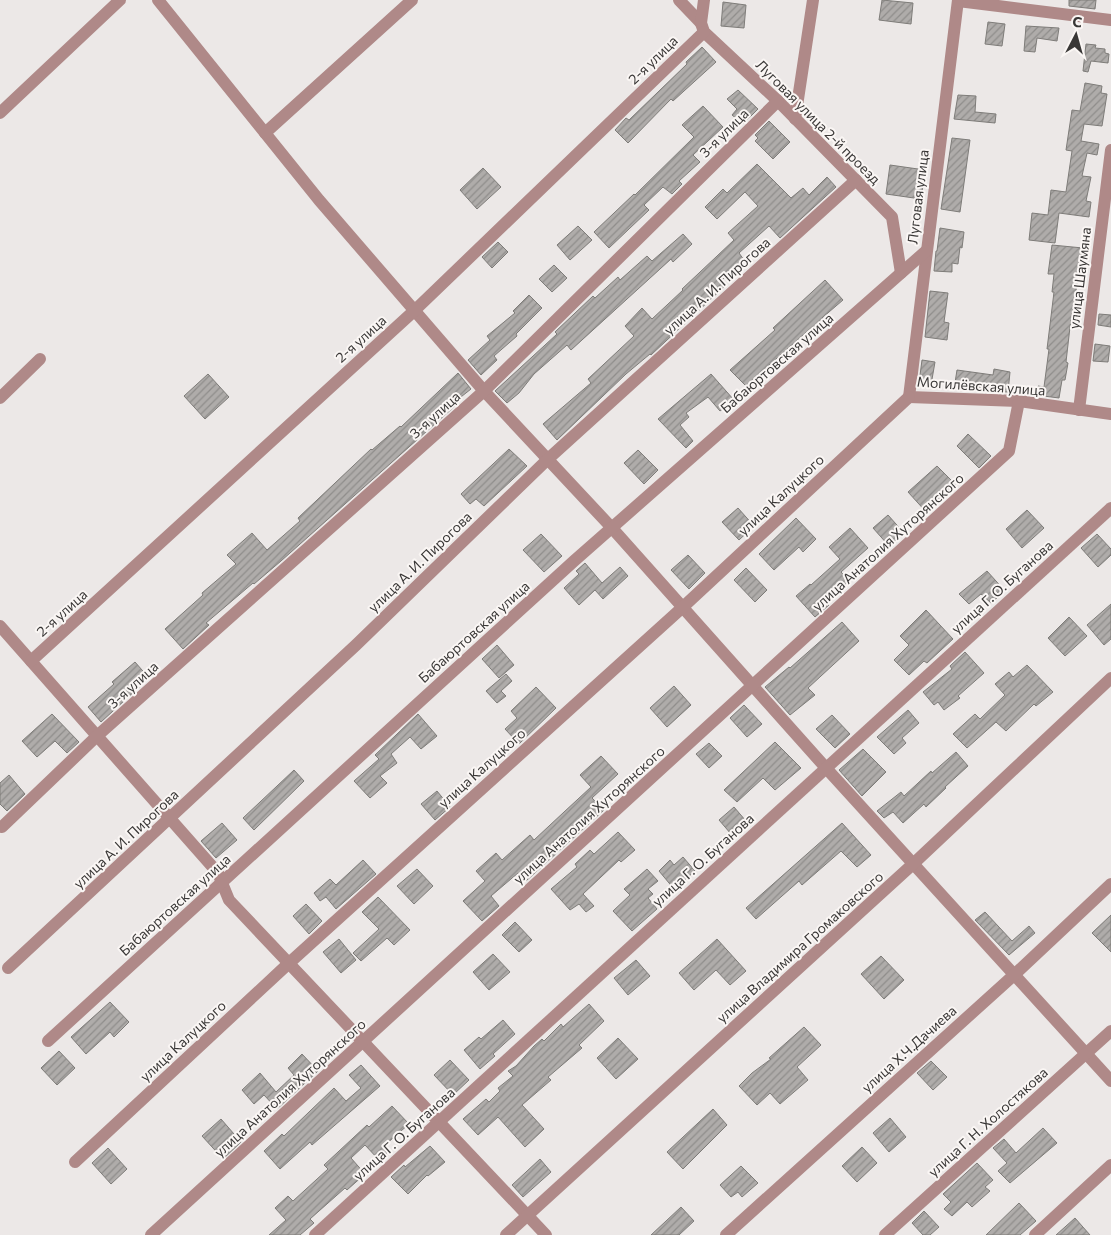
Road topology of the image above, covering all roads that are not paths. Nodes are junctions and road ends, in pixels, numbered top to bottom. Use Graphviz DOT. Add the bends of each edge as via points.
graph roads {
  1 [pos="120,0"];
  2 [pos="158,0"];
  3 [pos="412,0"];
  4 [pos="679,0"];
  5 [pos="704,0"];
  6 [pos="813,0"];
  7 [pos="958,1"];
  8 [pos="1111,20"];
  9 [pos="702,27"];
  10 [pos="778,101"];
  11 [pos="0,113"];
  12 [pos="796,119"];
  13 [pos="265,133"];
  14 [pos="1111,150"];
  15 [pos="856,180"];
  16 [pos="926,251"];
  17 [pos="901,273"];
  18 [pos="414,311"];
  19 [pos="40,359"];
  20 [pos="484,392"];
  21 [pos="909,397"];
  22 [pos="0,398"];
  23 [pos="1019,401"];
  24 [pos="1079,410"];
  25 [pos="1111,414"];
  26 [pos="548,459"];
  27 [pos="1111,508"];
  28 [pos="612,528"];
  29 [pos="683,607"];
  30 [pos="0,626"];
  31 [pos="31,662"];
  32 [pos="1111,678"];
  33 [pos="753,686"];
  34 [pos="98,736"];
  35 [pos="826,768"];
  36 [pos="170,818"];
  37 [pos="2,827"];
  38 [pos="913,864"];
  39 [pos="222,882"];
  40 [pos="1111,884"];
  41 [pos="288,964"];
  42 [pos="8,968"];
  43 [pos="1014,975"];
  44 [pos="1111,1031"];
  45 [pos="48,1041"];
  46 [pos="362,1042"];
  47 [pos="1086,1054"];
  48 [pos="1111,1081"];
  49 [pos="438,1123"];
  50 [pos="75,1162"];
  51 [pos="1111,1165"];
  52 [pos="527,1216"];
  53 [pos="151,1235"];
  54 [pos="315,1235"];
  55 [pos="506,1235"];
  56 [pos="546,1235"];
  57 [pos="726,1235"];
  58 [pos="885,1235"];
  59 [pos="1035,1235"];
  1 -- 11 [label="street"];
  2 -- 13 [label="street"];
  3 -- 13 [label="street"];
  4 -- 9 [label="street, Луговая улица 2-й проезд"];
  5 -- 9 [label="street"];
  6 -- 12 [label="street"];
  7 -- 8 [label="street"];
  7 -- 16 [label="street, Луговая улица"];
  9 -- 10 [label="street, Луговая улица 2-й проезд"];
  9 -- 18 [label="street, 2-я улица"];
  10 -- 12 [label="street, Луговая улица 2-й проезд"];
  10 -- 20 [label="street, 3-я улица"];
  12 -- 15 [label="street, Луговая улица 2-й проезд"];
  13 -- 18 [label="street"];
  14 -- 24 [label="street, улица Шаумяна"];
  15 -- 17 [label="street, Луговая улица 2-й проезд" via="892,217"];
  15 -- 26 [label="street, улица А. И. Пирогова"];
  16 -- 17 [label="street, Бабаюртовская улица"];
  16 -- 21 [label="street, Луговая улица"];
  17 -- 28 [label="street, Бабаюртовская улица"];
  18 -- 20 [label="street"];
  18 -- 31 [label="street, 2-я улица"];
  19 -- 22 [label="street"];
  20 -- 26 [label="street"];
  20 -- 34 [label="street, 3-я улица"];
  21 -- 23 [label="street, Могилёвская улица"];
  21 -- 29 [label="street, улица Калуцкого"];
  23 -- 24 [label="street, Могилёвская улица"];
  23 -- 33 [label="street, улица Анатолия Хуторянского" via="1009,451"];
  24 -- 25 [label="street, Могилёвская улица"];
  26 -- 28 [label="street"];
  26 -- 36 [label="street, улица А. И. Пирогова" via="356,645"];
  27 -- 35 [label="street, улица Г. О. Буганова"];
  28 -- 29 [label="street"];
  28 -- 39 [label="street, Бабаюртовская улица"];
  29 -- 33 [label="street"];
  29 -- 41 [label="street, улица Калуцкого"];
  30 -- 31 [label="street"];
  31 -- 34 [label="street"];
  32 -- 38 [label="street, улица Владимира Громаковского"];
  33 -- 35 [label="street"];
  33 -- 46 [label="street, улица Анатолия Хуторянского"];
  34 -- 36 [label="street"];
  34 -- 37 [label="street, 3-я улица"];
  35 -- 38 [label="street"];
  35 -- 49 [label="street, улица Г. О. Буганова"];
  36 -- 39 [label="street" via="218,872"];
  36 -- 42 [label="street, улица А. И. Пирогова"];
  38 -- 43 [label="street"];
  38 -- 52 [label="street, улица Владимира Громаковского"];
  39 -- 41 [label="street" via="229,900"];
  39 -- 45 [label="street, Бабаюртовская улица"];
  40 -- 43 [label="street, улица Х.Ч.Дачиева"];
  41 -- 46 [label="street"];
  41 -- 50 [label="street, улица Калуцкого"];
  43 -- 47 [label="street"];
  43 -- 57 [label="street, улица Х.Ч.Дачиева"];
  44 -- 47 [label="street, улица Г. Н. Холостякова"];
  46 -- 49 [label="street"];
  46 -- 53 [label="street, улица Анатолия Хуторянского"];
  47 -- 48 [label="street"];
  47 -- 58 [label="street, улица Г. Н. Холостякова"];
  49 -- 52 [label="street"];
  49 -- 54 [label="street, улица Г. О. Буганова"];
  51 -- 59 [label="street"];
  52 -- 55 [label="street, улица Владимира Громаковского"];
  52 -- 56 [label="street"];
}
